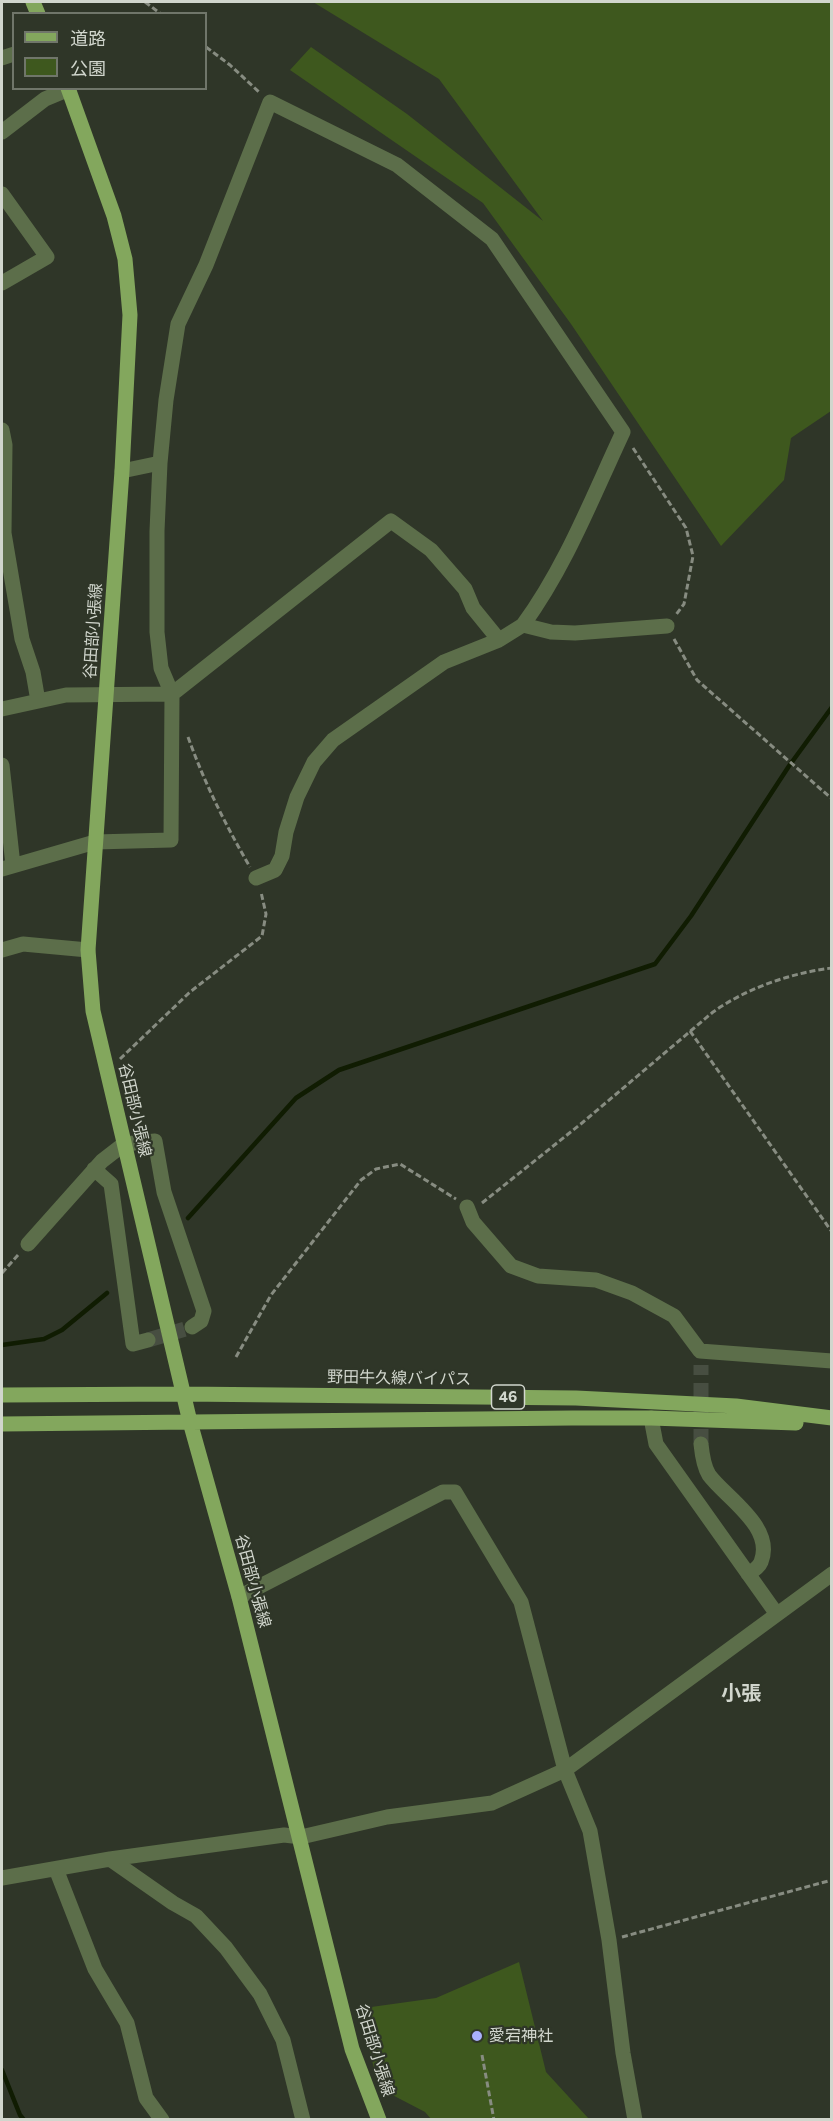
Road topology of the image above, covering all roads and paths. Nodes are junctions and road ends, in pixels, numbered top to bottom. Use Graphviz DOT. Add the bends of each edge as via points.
graph roads {
  1 [pos="145,2"];
  2 [pos="158,12"];
  3 [pos="207,48"];
  4 [pos="66,90"];
  5 [pos="68,90"];
  6 [pos="270,102"];
  7 [pos="2,132"];
  8 [pos="2,194"];
  9 [pos="2,283"];
  10 [pos="2,430"];
  11 [pos="623,432"];
  12 [pos="160,464"];
  13 [pos="122,471"];
  14 [pos="523,625"];
  15 [pos="667,626"];
  16 [pos="499,640"];
  17 [pos="172,693"];
  18 [pos="107,694"];
  19 [pos="39,701"];
  20 [pos="2,709"];
  21 [pos="188,736"];
  22 [pos="2,765"];
  23 [pos="831,799"];
  24 [pos="95,842"];
  25 [pos="7,867"];
  26 [pos="256,878"];
  27 [pos="2,950"];
  28 [pos="88,950"];
  29 [pos="831,968"];
  30 [pos="690,1031"];
  31 [pos="108,1074"];
  32 [pos="124,1144"];
  33 [pos="94,1170"];
  34 [pos="467,1207"];
  35 [pos="831,1232"];
  36 [pos="28,1244"];
  37 [pos="2,1273"];
  38 [pos="192,1327"];
  39 [pos="148,1340"];
  40 [pos="236,1357"];
  41 [pos="831,1361"];
  42 [pos="183,1394"];
  43 [pos="2,1395"];
  44 [pos="651,1418"];
  45 [pos="831,1418"];
  46 [pos="190,1422"];
  47 [pos="2,1424"];
  48 [pos="831,1424"];
  49 [pos="701,1444"];
  50 [pos="831,1574"];
  51 [pos="748,1575"];
  52 [pos="240,1597"];
  53 [pos="776,1613"];
  54 [pos="565,1770"];
  55 [pos="301,1837"];
  56 [pos="110,1859"];
  57 [pos="56,1869"];
  58 [pos="2,1878"];
  59 [pos="831,1880"];
  60 [pos="609,1940"];
  61 [pos="482,2055"];
  62 [pos="162,2120"];
  63 [pos="303,2120"];
  64 [pos="379,2120"];
  65 [pos="494,2120"];
  66 [pos="635,2120"];
  1 -- 2 [label="path"];
  3 -- 6 [label="path"];
  4 -- 7 [label="street" via="45,99"];
  5 -- 13 [label="main road, 谷田部小張線" via="100,172 125,259 130,315"];
  6 -- 11 [label="street" via="397,165 492,239"];
  6 -- 12 [label="street" via="178,324"];
  8 -- 9 [label="street" via="47,257"];
  10 -- 19 [label="street" via="4,534 22,639"];
  11 -- 14 [label="street" via="558,571"];
  11 -- 15 [label="path" via="686,528 693,556 684,604"];
  12 -- 13 [label="street"];
  12 -- 17 [label="street" via="157,632 161,668"];
  13 -- 18 [label="main road, 谷田部小張線"];
  14 -- 15 [label="street" via="575,633"];
  14 -- 16 [label="street"];
  15 -- 23 [label="path" via="697,680"];
  16 -- 17 [label="street" via="473,608 465,589 431,550 391,521"];
  16 -- 26 [label="street" via="444,662 333,740 314,762 297,798 275,870"];
  17 -- 18 [label="street"];
  17 -- 24 [label="street" via="171,840"];
  18 -- 19 [label="street" via="66,695"];
  18 -- 24 [label="main road, 谷田部小張線"];
  19 -- 20 [label="street"];
  21 -- 26 [label="path" via="222,820"];
  22 -- 25 [label="street"];
  24 -- 25 [label="street"];
  24 -- 28 [label="main road, 谷田部小張線"];
  26 -- 31 [label="path" via="266,914 262,936 190,992"];
  27 -- 28 [label="street" via="23,944"];
  28 -- 31 [label="main road, 谷田部小張線" via="93,1011"];
  29 -- 30 [label="path" via="806,971 733,998"];
  30 -- 34 [label="path" via="482,1203"];
  30 -- 35 [label="path"];
  31 -- 32 [label="main road, 谷田部小張線"];
  32 -- 33 [label="street"];
  32 -- 38 [label="street" via="155,1141 164,1192 204,1311 201,1321"];
  32 -- 42 [label="main road, 谷田部小張線"];
  33 -- 36 [label="street"];
  33 -- 39 [label="street" via="111,1184 133,1344"];
  34 -- 40 [label="path" via="400,1164 376,1169 361,1180 271,1295"];
  34 -- 41 [label="street" via="473,1222 511,1266 538,1276 596,1280 632,1293 674,1316 700,1358"];
  36 -- 37 [label="path"];
  42 -- 43 [label="main road, 野田牛久線バイパス / 46"];
  42 -- 45 [label="main road, 野田牛久線バイパス / 46" via="576,1398 736,1406"];
  42 -- 46 [label="main road, 谷田部小張線"];
  44 -- 46 [label="main road, 46"];
  44 -- 48 [label="main road, 46"];
  44 -- 51 [label="street" via="656,1444"];
  46 -- 47 [label="main road, 46"];
  46 -- 52 [label="main road, 谷田部小張線"];
  49 -- 51 [label="street" via="708,1473 753,1520 761,1534 761,1564"];
  50 -- 53 [label="street"];
  51 -- 53 [label="street"];
  52 -- 54 [label="street" via="443,1492 455,1492 521,1602"];
  52 -- 55 [label="main road, 谷田部小張線"];
  53 -- 54 [label="street"];
  54 -- 55 [label="street" via="492,1803 387,1817"];
  54 -- 60 [label="street" via="590,1831"];
  55 -- 56 [label="street" via="284,1835"];
  55 -- 64 [label="main road, 谷田部小張線" via="352,2049"];
  56 -- 57 [label="street"];
  56 -- 63 [label="street" via="196,1916 226,1948 260,1994 283,2040"];
  57 -- 58 [label="street"];
  57 -- 62 [label="street" via="95,1969 127,2023 146,2098"];
  59 -- 60 [label="path"];
  60 -- 66 [label="street"];
  61 -- 65 [label="path"];
}
